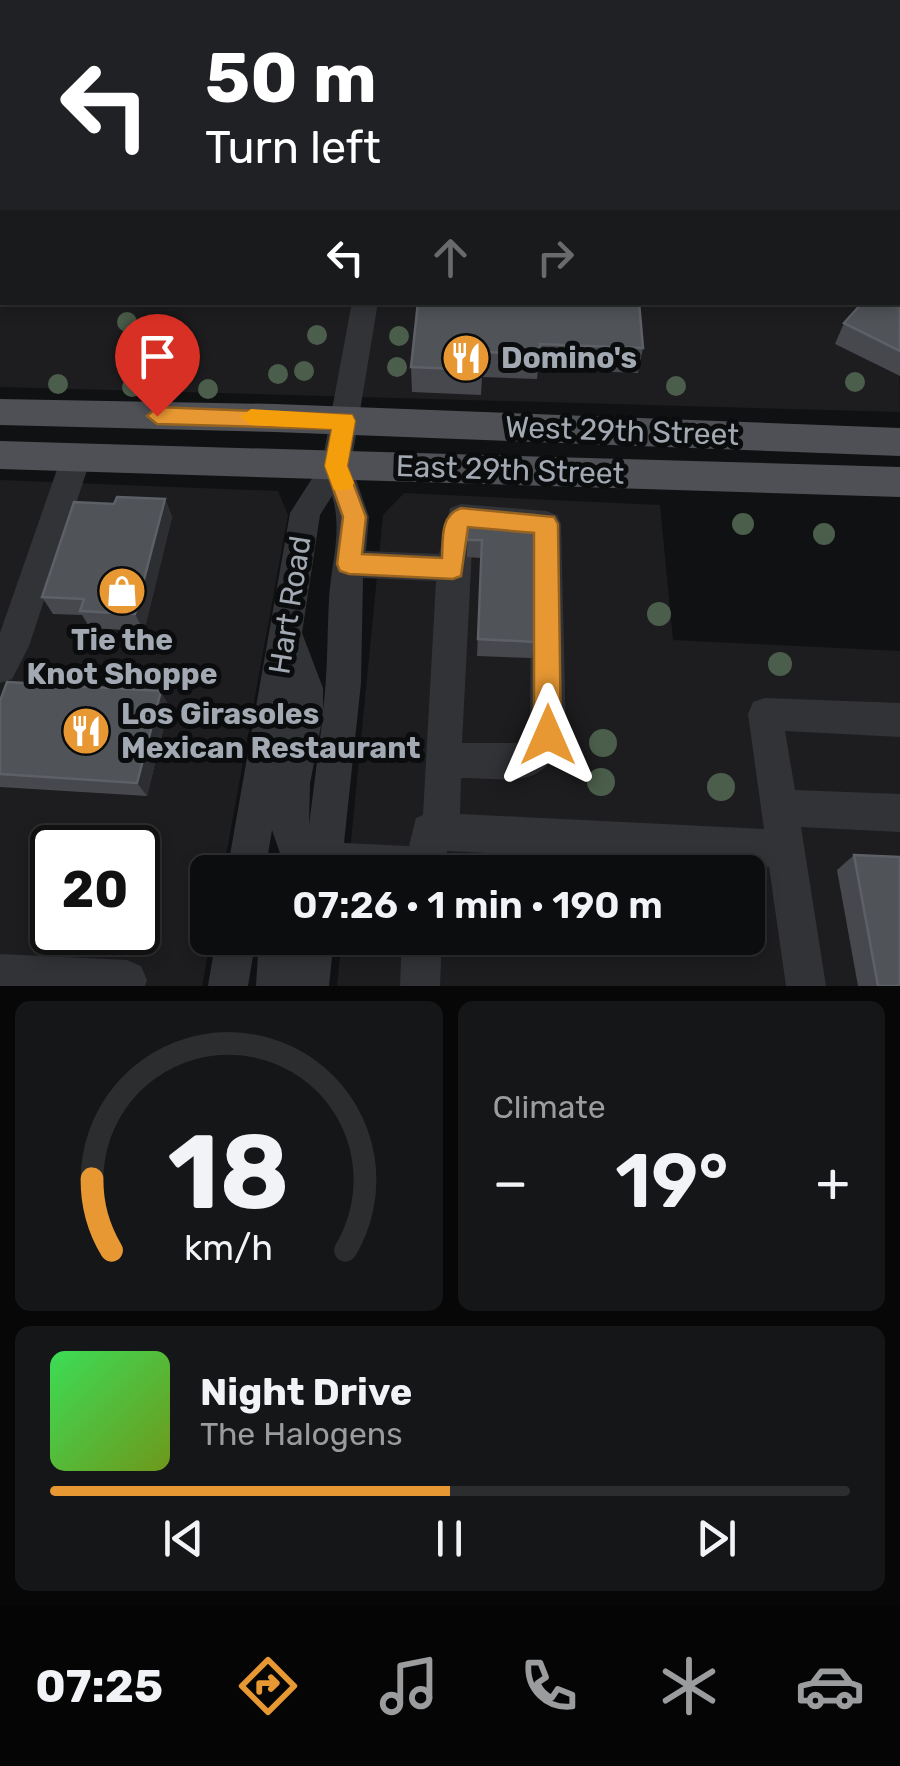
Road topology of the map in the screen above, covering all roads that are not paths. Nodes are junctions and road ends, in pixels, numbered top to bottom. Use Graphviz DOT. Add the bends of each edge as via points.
graph roads {
  1 [pos="365,305"];
  2 [pos="0,412"];
  3 [pos="344,421"];
  4 [pos="900,442"];
  5 [pos="0,456"];
  6 [pos="76,458"];
  7 [pos="336,466"];
  8 [pos="900,482"];
  9 [pos="349,564"];
  10 [pos="453,568"];
  11 [pos="285,632"];
  12 [pos="0,668"];
  13 [pos="900,720"];
  14 [pos="444,760"];
  15 [pos="779,808"];
  16 [pos="900,813"];
  17 [pos="785,849"];
  18 [pos="249,855"];
  19 [pos="299,855"];
  20 [pos="323,855"];
  21 [pos="432,855"];
  22 [pos="482,855"];
  23 [pos="233,955"];
  24 [pos="278,955"];
  25 [pos="312,955"];
  26 [pos="421,955"];
  27 [pos="0,974"];
  28 [pos="127,980"];
  29 [pos="228,986"];
  30 [pos="276,986"];
  31 [pos="309,986"];
  32 [pos="420,986"];
  33 [pos="806,986"];
  1 -- 3 [label="street, Hart Road"];
  2 -- 3 [label="main road"];
  3 -- 4 [label="main road, West 29th Street"];
  3 -- 7 [label="street, Hart Road"];
  5 -- 6 [label="main road, East 29th Street"];
  6 -- 7 [label="main road, East 29th Street"];
  6 -- 12 [label="street"];
  7 -- 8 [label="main road, East 29th Street"];
  7 -- 9 [label="street, Hart Road" via="354,517"];
  7 -- 11 [label="street, Hart Road" via="305,513"];
  9 -- 10 [label="street"];
  9 -- 20 [label="street, Hart Road" via="344,682"];
  10 -- 14 [label="street"];
  10 -- 14 [label="street" via="461,517 546,524 548,735 528,761"];
  11 -- 18 [label="street, Hart Road"];
  11 -- 19 [label="street" via="307,694 290,833"];
  13 -- 15 [label="street" via="765,714"];
  14 -- 21 [label="street"];
  15 -- 16 [label="street"];
  15 -- 17 [label="street"];
  17 -- 22 [label="street"];
  17 -- 33 [label="street"];
  23 -- 29 [label="street"];
  24 -- 30 [label="street"];
  25 -- 31 [label="street"];
  26 -- 32 [label="street"];
  27 -- 28 [label="street"];
}
